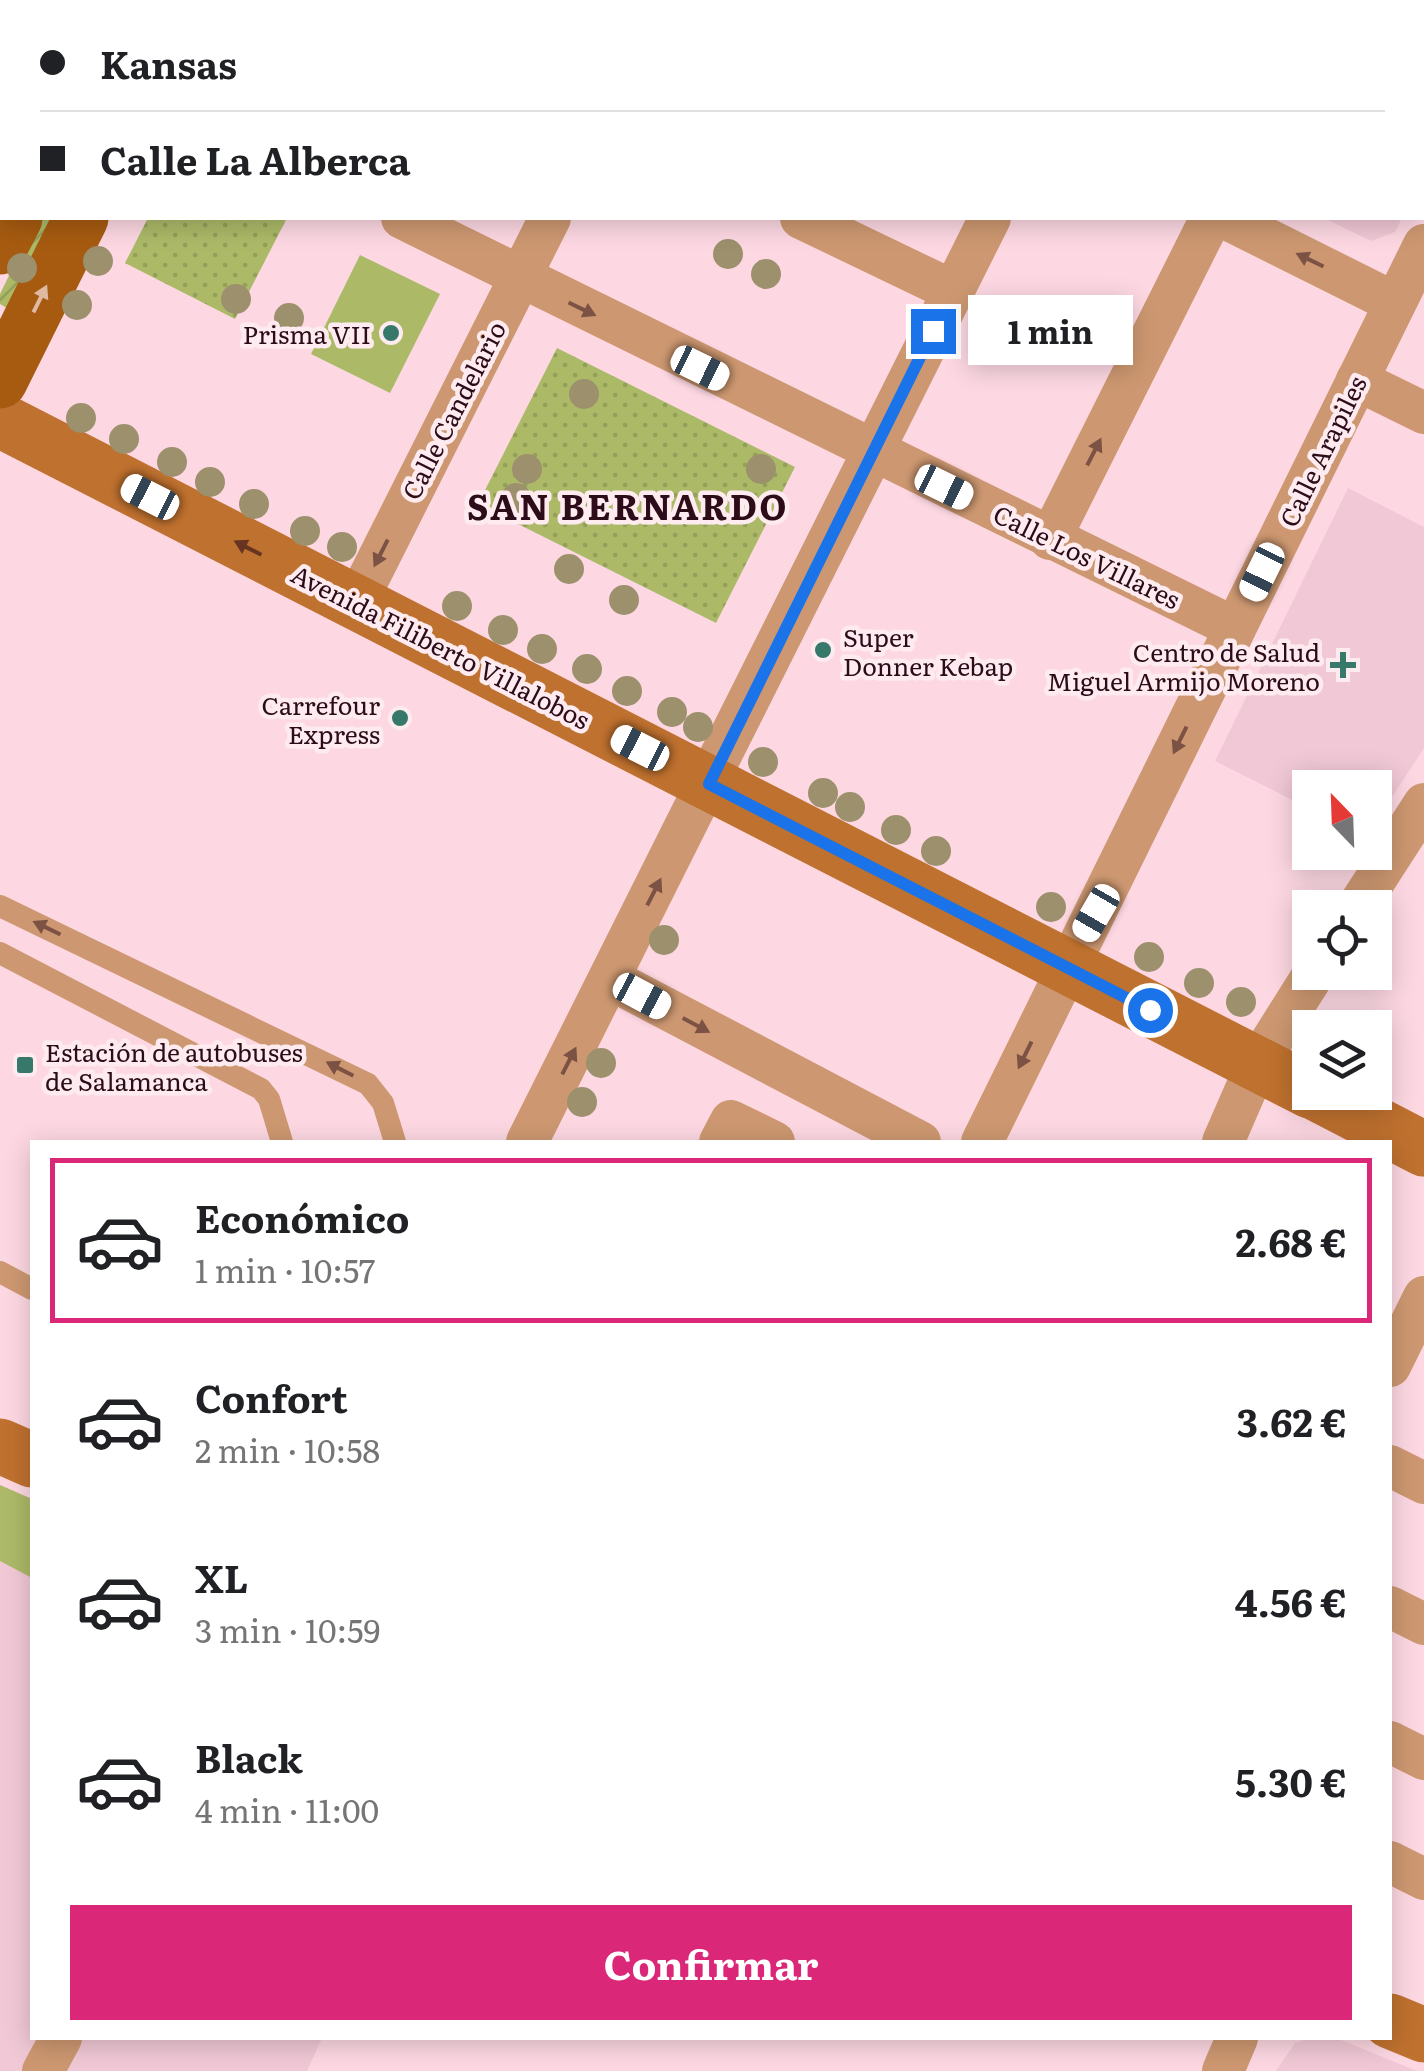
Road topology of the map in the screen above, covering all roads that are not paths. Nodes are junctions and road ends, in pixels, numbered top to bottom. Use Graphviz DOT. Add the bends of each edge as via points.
graph roads {
  1 [pos="14,220"];
  2 [pos="80,220"];
  3 [pos="406,220"];
  4 [pos="549,220"];
  5 [pos="805,220"];
  6 [pos="989,220"];
  7 [pos="1210,220"];
  8 [pos="1230,220"];
  9 [pos="1424,245"];
  10 [pos="0,247"];
  11 [pos="520,278"];
  12 [pos="953,291"];
  13 [pos="1395,303"];
  14 [pos="1358,380"];
  15 [pos="0,381"];
  16 [pos="1424,413"];
  17 [pos="0,420"];
  18 [pos="872,452"];
  19 [pos="1050,539"];
  20 [pos="356,603"];
  21 [pos="1235,628"];
  22 [pos="709,784"];
  23 [pos="1424,804"];
  24 [pos="1369,890"];
  25 [pos="0,906"];
  26 [pos="0,953"];
  27 [pos="1065,967"];
  28 [pos="610,979"];
  29 [pos="1303,990"];
  30 [pos="1257,1064"];
  31 [pos="1292,1082"];
  32 [pos="1347,1110"];
  33 [pos="281,1140"];
  34 [pos="394,1140"];
  35 [pos="528,1140"];
  36 [pos="721,1140"];
  37 [pos="770,1140"];
  38 [pos="916,1140"];
  39 [pos="983,1140"];
  40 [pos="1224,1140"];
  41 [pos="1424,1149"];
  42 [pos="0,1272"];
  43 [pos="30,1288"];
  44 [pos="1424,1297"];
  45 [pos="1406,1351"];
  46 [pos="0,1446"];
  47 [pos="30,1459"];
  48 [pos="1392,1467"];
  49 [pos="1424,1483"];
  50 [pos="1392,1607"];
  51 [pos="1424,1624"];
  52 [pos="1392,1743"];
  53 [pos="1424,1759"];
  54 [pos="1392,1863"];
  55 [pos="1424,1879"];
  56 [pos="1392,2022"];
  57 [pos="1424,2035"];
  58 [pos="60,2040"];
  59 [pos="1236,2040"];
  60 [pos="43,2071"];
  61 [pos="1223,2071"];
  1 -- 10 [label="main road"];
  15 -- 2 [label="main road, one-way"];
  3 -- 11 [label="street, Calle Los Villares"];
  4 -- 11 [label="street, Calle Candelario"];
  5 -- 12 [label="street"];
  6 -- 12 [label="street"];
  19 -- 7 [label="street, one-way"];
  13 -- 8 [label="street, one-way"];
  9 -- 13 [label="street, Calle Arapiles"];
  11 -- 18 [label="street, Calle Los Villares, one-way"];
  11 -- 20 [label="street, Calle Candelario, one-way"];
  12 -- 18 [label="street"];
  13 -- 14 [label="street, Calle Arapiles"];
  14 -- 16 [label="street"];
  14 -- 21 [label="street, Calle Arapiles"];
  20 -- 17 [label="main road, Avenida Filiberto Villalobos, one-way"];
  18 -- 19 [label="street, Calle Los Villares"];
  18 -- 22 [label="street"];
  19 -- 21 [label="street, Calle Los Villares"];
  20 -- 22 [label="main road, Avenida Filiberto Villalobos"];
  21 -- 27 [label="street, Calle Arapiles, one-way"];
  22 -- 27 [label="main road, Avenida Filiberto Villalobos"];
  28 -- 22 [label="street, one-way"];
  23 -- 24 [label="street"];
  34 -- 25 [label="lane, one-way" via="384,1103 368,1084"];
  26 -- 33 [label="lane" via="261,1090"];
  27 -- 30 [label="main road, Avenida Filiberto Villalobos"];
  27 -- 39 [label="street, Calle Arapiles, one-way"];
  35 -- 28 [label="street, one-way"];
  28 -- 38 [label="street, one-way"];
  29 -- 30 [label="street"];
  30 -- 31 [label="main road, Avenida Filiberto Villalobos"];
  30 -- 40 [label="street"];
  32 -- 41 [label="main road, Avenida Filiberto Villalobos"];
  36 -- 37 [label="street" via="730,1121"];
  42 -- 43 [label="lane"];
  44 -- 45 [label="street"];
  46 -- 47 [label="main road"];
  48 -- 49 [label="street"];
  50 -- 51 [label="street"];
  52 -- 53 [label="street"];
  54 -- 55 [label="street"];
  56 -- 57 [label="main road"];
  58 -- 60 [label="street"];
  59 -- 61 [label="street"];
}
